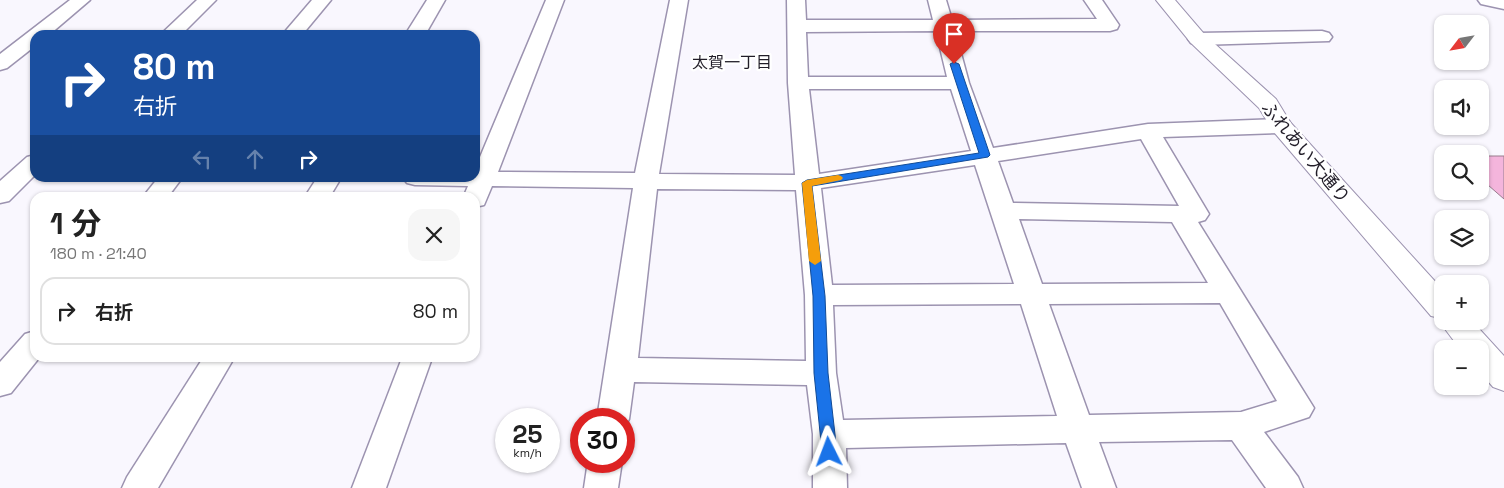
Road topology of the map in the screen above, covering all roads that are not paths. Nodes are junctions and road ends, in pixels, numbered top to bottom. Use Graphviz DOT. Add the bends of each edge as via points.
graph roads {
  1 [pos="81,0"];
  2 [pos="207,0"];
  3 [pos="322,0"];
  4 [pos="436,0"];
  5 [pos="555,0"];
  6 [pos="679,0"];
  7 [pos="796,0"];
  8 [pos="936,0"];
  9 [pos="1093,0"];
  10 [pos="1165,0"];
  11 [pos="1487,0"];
  12 [pos="1504,4"];
  13 [pos="797,26"];
  14 [pos="944,27"];
  15 [pos="44,30"];
  16 [pos="175,30"];
  17 [pos="296,30"];
  18 [pos="418,30"];
  19 [pos="1322,37"];
  20 [pos="1198,39"];
  21 [pos="30,41"];
  22 [pos="0,64"];
  23 [pos="798,83"];
  24 [pos="960,83"];
  25 [pos="1281,126"];
  26 [pos="1148,131"];
  27 [pos="985,155"];
  28 [pos="23,172"];
  29 [pos="646,180"];
  30 [pos="167,182"];
  31 [pos="439,182"];
  32 [pos="807,183"];
  33 [pos="479,189"];
  34 [pos="159,192"];
  35 [pos="0,195"];
  36 [pos="1003,211"];
  37 [pos="1180,214"];
  38 [pos="1227,293"];
  39 [pos="1032,295"];
  40 [pos="819,296"];
  41 [pos="1434,299"];
  42 [pos="1462,330"];
  43 [pos="1470,340"];
  44 [pos="30,348"];
  45 [pos="1489,361"];
  46 [pos="217,362"];
  47 [pos="416,362"];
  48 [pos="621,370"];
  49 [pos="821,373"];
  50 [pos="1504,378"];
  51 [pos="0,384"];
  52 [pos="615,408"];
  53 [pos="1241,426"];
  54 [pos="1078,429"];
  55 [pos="829,434"];
  56 [pos="603,473"];
  57 [pos="139,488"];
  58 [pos="369,488"];
  59 [pos="601,488"];
  60 [pos="830,488"];
  61 [pos="1099,488"];
  62 [pos="1286,488"];
  1 -- 15 [label="street"];
  2 -- 16 [label="street"];
  3 -- 17 [label="street"];
  4 -- 18 [label="street"];
  5 -- 33 [label="street"];
  6 -- 29 [label="street"];
  7 -- 13 [label="street"];
  8 -- 14 [label="street"];
  9 -- 14 [label="street" via="1110,25"];
  10 -- 20 [label="street, ふれあい大通り"];
  11 -- 12 [label="street"];
  13 -- 14 [label="street"];
  13 -- 23 [label="street"];
  14 -- 24 [label="street"];
  19 -- 20 [label="street"];
  20 -- 25 [label="street, ふれあい大通り" via="1268,104"];
  21 -- 22 [label="street"];
  23 -- 24 [label="street"];
  23 -- 32 [label="street"];
  24 -- 27 [label="street"];
  25 -- 26 [label="street"];
  25 -- 41 [label="street, ふれあい大通り"];
  26 -- 27 [label="street"];
  26 -- 37 [label="street" via="1196,214"];
  27 -- 32 [label="street"];
  27 -- 36 [label="street"];
  28 -- 35 [label="street"];
  29 -- 32 [label="street"];
  29 -- 33 [label="street"];
  29 -- 48 [label="street"];
  30 -- 34 [label="street"];
  31 -- 33 [label="street"];
  32 -- 40 [label="street"];
  36 -- 37 [label="street"];
  36 -- 39 [label="street"];
  37 -- 38 [label="street"];
  38 -- 39 [label="street"];
  38 -- 53 [label="street" via="1298,408"];
  39 -- 40 [label="street"];
  39 -- 54 [label="street"];
  40 -- 49 [label="street"];
  42 -- 43 [label="street"];
  44 -- 51 [label="street"];
  45 -- 50 [label="street"];
  46 -- 57 [label="street"];
  47 -- 58 [label="street"];
  48 -- 49 [label="street"];
  48 -- 52 [label="street"];
  49 -- 55 [label="street"];
  53 -- 54 [label="street"];
  53 -- 62 [label="street"];
  54 -- 55 [label="street"];
  54 -- 61 [label="street"];
  55 -- 60 [label="street"];
  56 -- 59 [label="street"];
}
